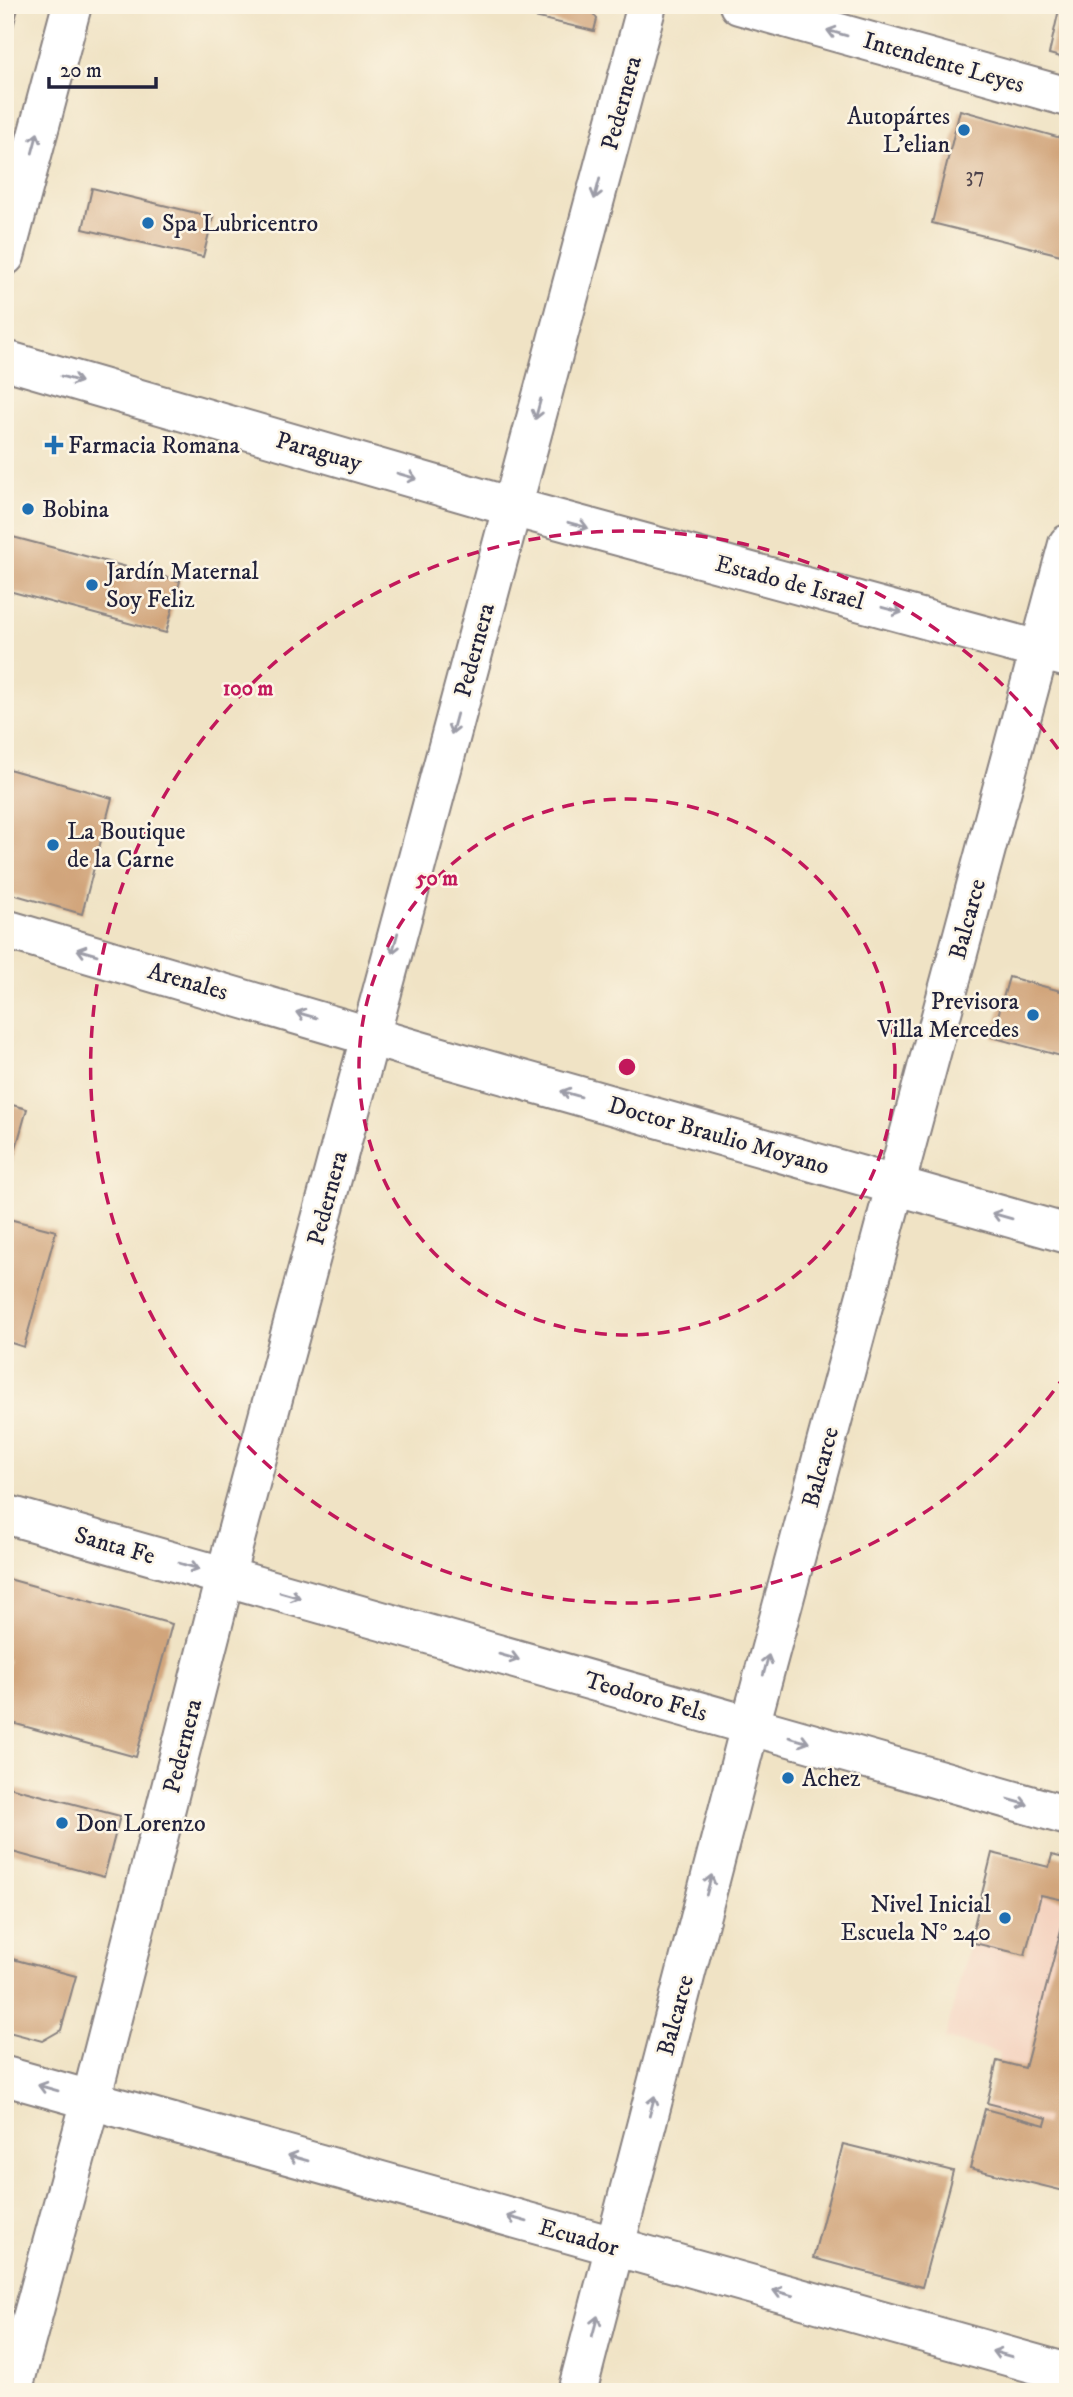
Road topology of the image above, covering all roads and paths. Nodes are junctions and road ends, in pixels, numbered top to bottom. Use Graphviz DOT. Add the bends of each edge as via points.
graph roads {
  1 [pos="72,5"];
  2 [pos="647,5"];
  3 [pos="739,5"];
  4 [pos="1068,97"];
  5 [pos="5,256"];
  6 [pos="5,360"];
  7 [pos="512,507"];
  8 [pos="1068,544"];
  9 [pos="1054,654"];
  10 [pos="5,929"];
  11 [pos="371,1035"];
  12 [pos="895,1185"];
  13 [pos="1068,1234"];
  14 [pos="5,1514"];
  15 [pos="225,1577"];
  16 [pos="750,1726"];
  17 [pos="1068,1816"];
  18 [pos="5,2076"];
  19 [pos="91,2100"];
  20 [pos="615,2247"];
  21 [pos="1068,2373"];
  22 [pos="12,2392"];
  23 [pos="578,2392"];
  5 -- 1 [label="street, one-way"];
  2 -- 7 [label="street, Pedernera, one-way"];
  4 -- 3 [label="street, Intendente Leyes, one-way"];
  6 -- 7 [label="street, Paraguay, one-way"];
  7 -- 9 [label="street, Estado de Israel, one-way"];
  7 -- 11 [label="street, Pedernera, one-way"];
  8 -- 9 [label="street, Balcarce"];
  9 -- 12 [label="street, Balcarce"];
  11 -- 10 [label="street, Arenales, one-way"];
  12 -- 11 [label="street, Doctor Braulio Moyano, one-way"];
  11 -- 15 [label="street, Pedernera"];
  13 -- 12 [label="street, Doctor Braulio Moyano, one-way"];
  16 -- 12 [label="street, Balcarce, one-way"];
  14 -- 15 [label="street, Santa Fe, one-way"];
  15 -- 16 [label="street, Teodoro Fels, one-way"];
  15 -- 19 [label="street, Pedernera"];
  16 -- 17 [label="street, Teodoro Fels, one-way"];
  20 -- 16 [label="street, Balcarce, one-way"];
  19 -- 18 [label="street, Ecuador, one-way"];
  20 -- 19 [label="street, Ecuador, one-way"];
  19 -- 22 [label="street, Pedernera"];
  21 -- 20 [label="street, Ecuador, one-way"];
  23 -- 20 [label="street, Balcarce, one-way"];
}
